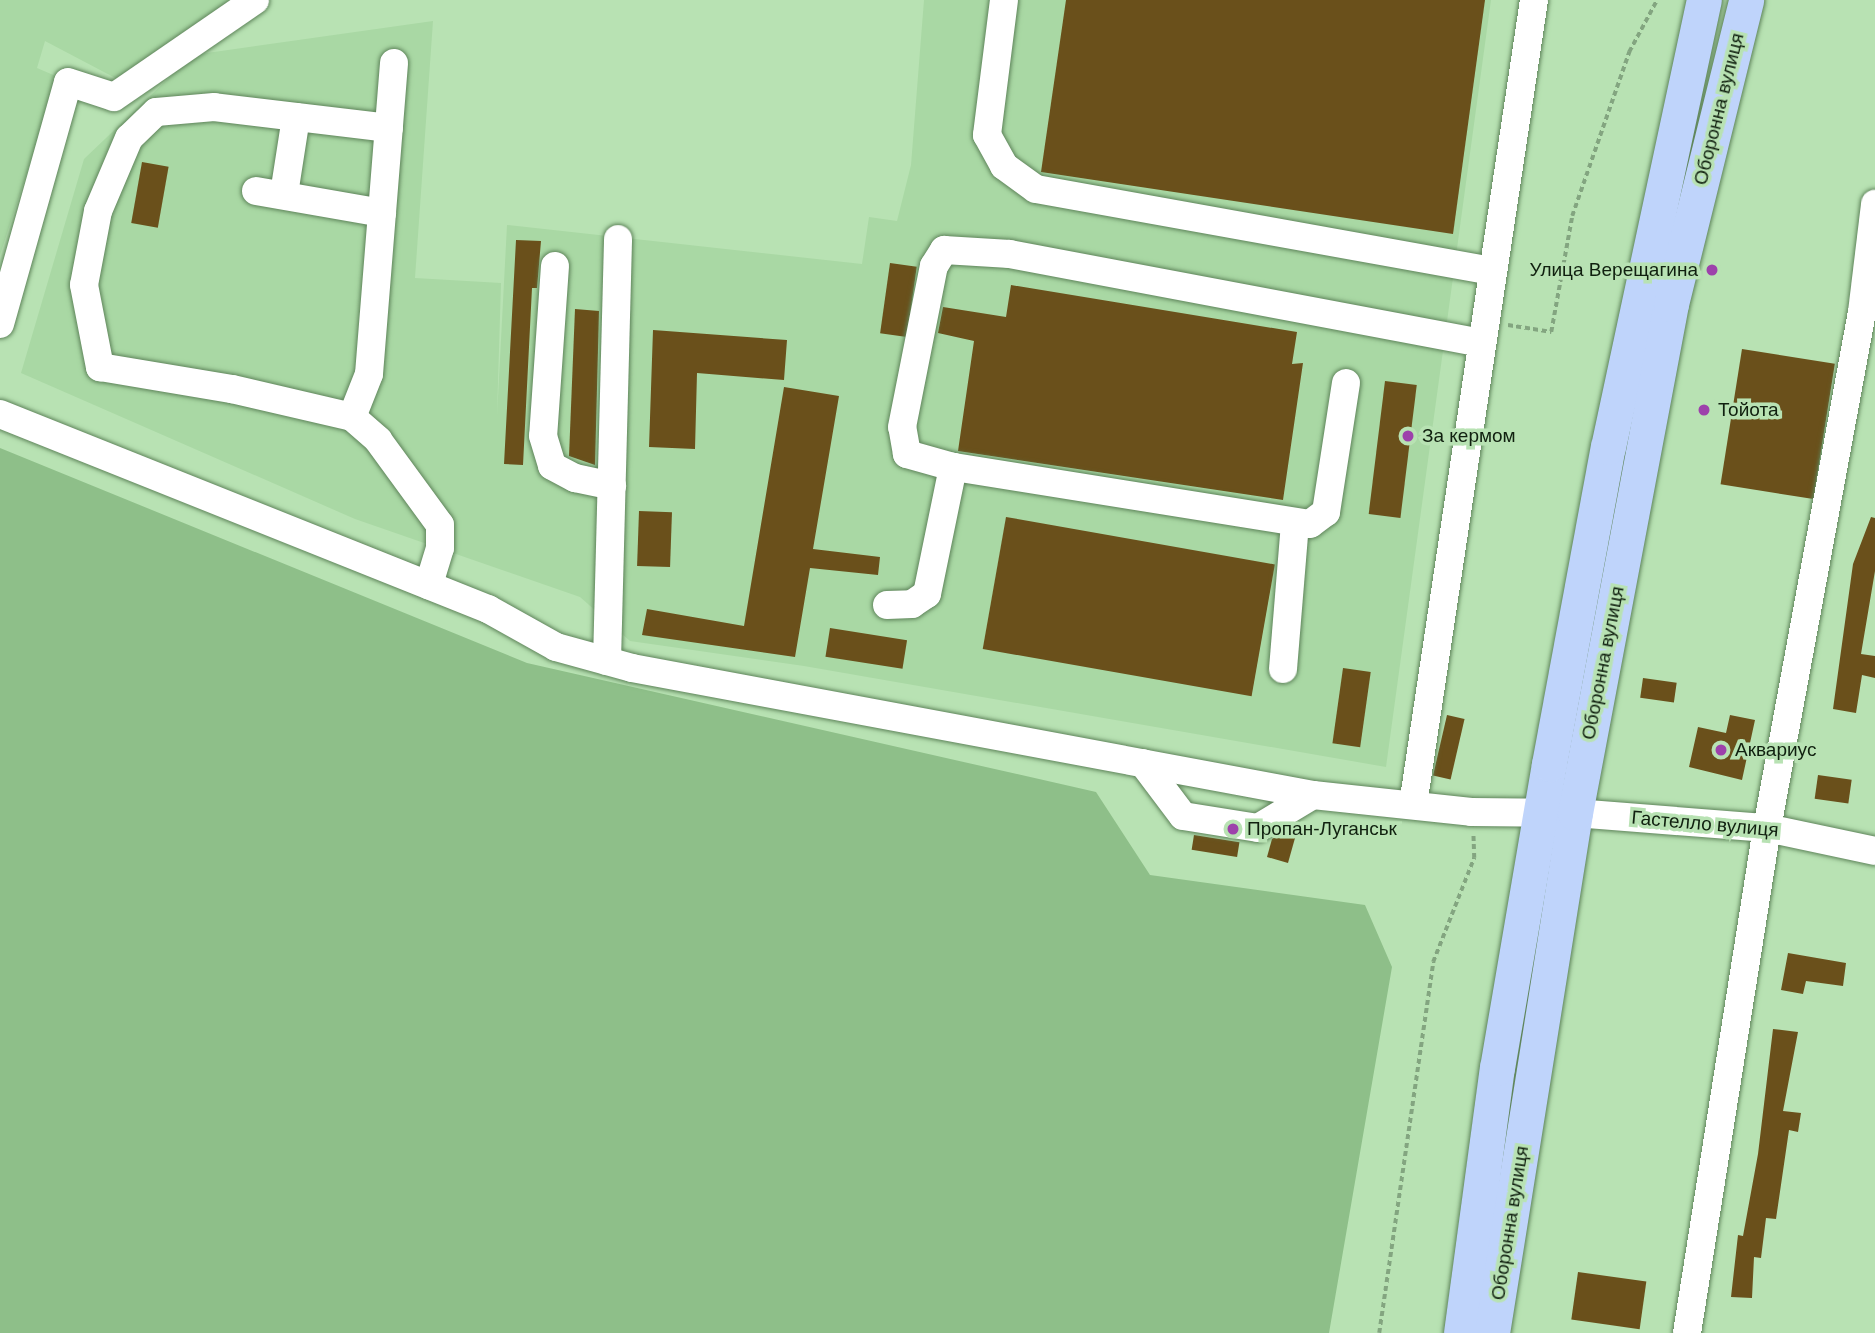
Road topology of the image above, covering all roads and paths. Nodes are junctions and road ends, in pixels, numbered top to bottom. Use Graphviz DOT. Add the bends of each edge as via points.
graph roads {
  1 [pos="255,0"];
  2 [pos="1004,0"];
  3 [pos="1534,0"];
  4 [pos="1657,0"];
  5 [pos="1704,0"];
  6 [pos="1746,0"];
  7 [pos="394,63"];
  8 [pos="296,117"];
  9 [pos="389,128"];
  10 [pos="256,191"];
  11 [pos="284,194"];
  12 [pos="1875,204"];
  13 [pos="382,213"];
  14 [pos="618,239"];
  15 [pos="555,266"];
  16 [pos="1491,271"];
  17 [pos="1868,313"];
  18 [pos="0,324"];
  19 [pos="1481,332"];
  20 [pos="1346,383"];
  21 [pos="0,414"];
  22 [pos="352,417"];
  23 [pos="953,467"];
  24 [pos="612,486"];
  25 [pos="1296,522"];
  26 [pos="429,585"];
  27 [pos="887,605"];
  28 [pos="607,661"];
  29 [pos="1283,669"];
  30 [pos="1143,763"];
  31 [pos="1313,795"];
  32 [pos="1413,805"];
  33 [pos="1471,812"];
  34 [pos="1558,814"];
  35 [pos="1767,828"];
  36 [pos="1875,851"];
  37 [pos="1379,1333"];
  38 [pos="1461,1333"];
  39 [pos="1492,1333"];
  40 [pos="1687,1333"];
  1 -- 18 [label="street" via="114,97 68,82"];
  2 -- 16 [label="street" via="987,135 1004,166 1036,189"];
  3 -- 16 [label="street"];
  4 -- 19 [label="path" via="1629,52 1572,216 1551,332"];
  5 -- 34 [label="main road, Оборонна вулиця" via="1608,447"];
  6 -- 34 [label="main road, Оборонна вулиця" via="1671,304"];
  7 -- 9 [label="street"];
  8 -- 9 [label="street"];
  8 -- 11 [label="street"];
  8 -- 22 [label="street" via="214,107 156,112 129,138 97,211 84,285 90,330 100,367 232,389"];
  9 -- 13 [label="street"];
  10 -- 11 [label="street"];
  11 -- 13 [label="street"];
  12 -- 17 [label="street"];
  13 -- 22 [label="street" via="369,374"];
  14 -- 24 [label="street"];
  15 -- 24 [label="street" via="543,436 552,466 575,478"];
  16 -- 19 [label="street"];
  17 -- 35 [label="street"];
  19 -- 23 [label="street" via="1010,254 944,250 934,266 902,427 907,454"];
  19 -- 32 [label="street"];
  20 -- 25 [label="street" via="1326,512 1310,524"];
  21 -- 26 [label="street, Гастелло вулиця"];
  22 -- 26 [label="street" via="378,440 440,525 440,548"];
  23 -- 25 [label="street"];
  23 -- 27 [label="street" via="927,594 912,604"];
  24 -- 28 [label="street"];
  25 -- 29 [label="street"];
  26 -- 28 [label="street, Гастелло вулиця" via="488,609 556,647"];
  28 -- 30 [label="street, Гастелло вулиця"];
  30 -- 31 [label="street, Гастелло вулиця"];
  30 -- 31 [label="street" via="1183,816 1258,828"];
  31 -- 32 [label="street, Гастелло вулиця"];
  32 -- 33 [label="street, Гастелло вулиця"];
  33 -- 34 [label="street, Гастелло вулиця"];
  33 -- 37 [label="path" via="1475,858 1433,962"];
  34 -- 35 [label="street, Гастелло вулиця"];
  34 -- 38 [label="main road, Оборонна вулиця" via="1497,1069"];
  34 -- 39 [label="main road, Оборонна вулиця"];
  35 -- 36 [label="street, Гастелло вулиця"];
  35 -- 40 [label="street"];
}
